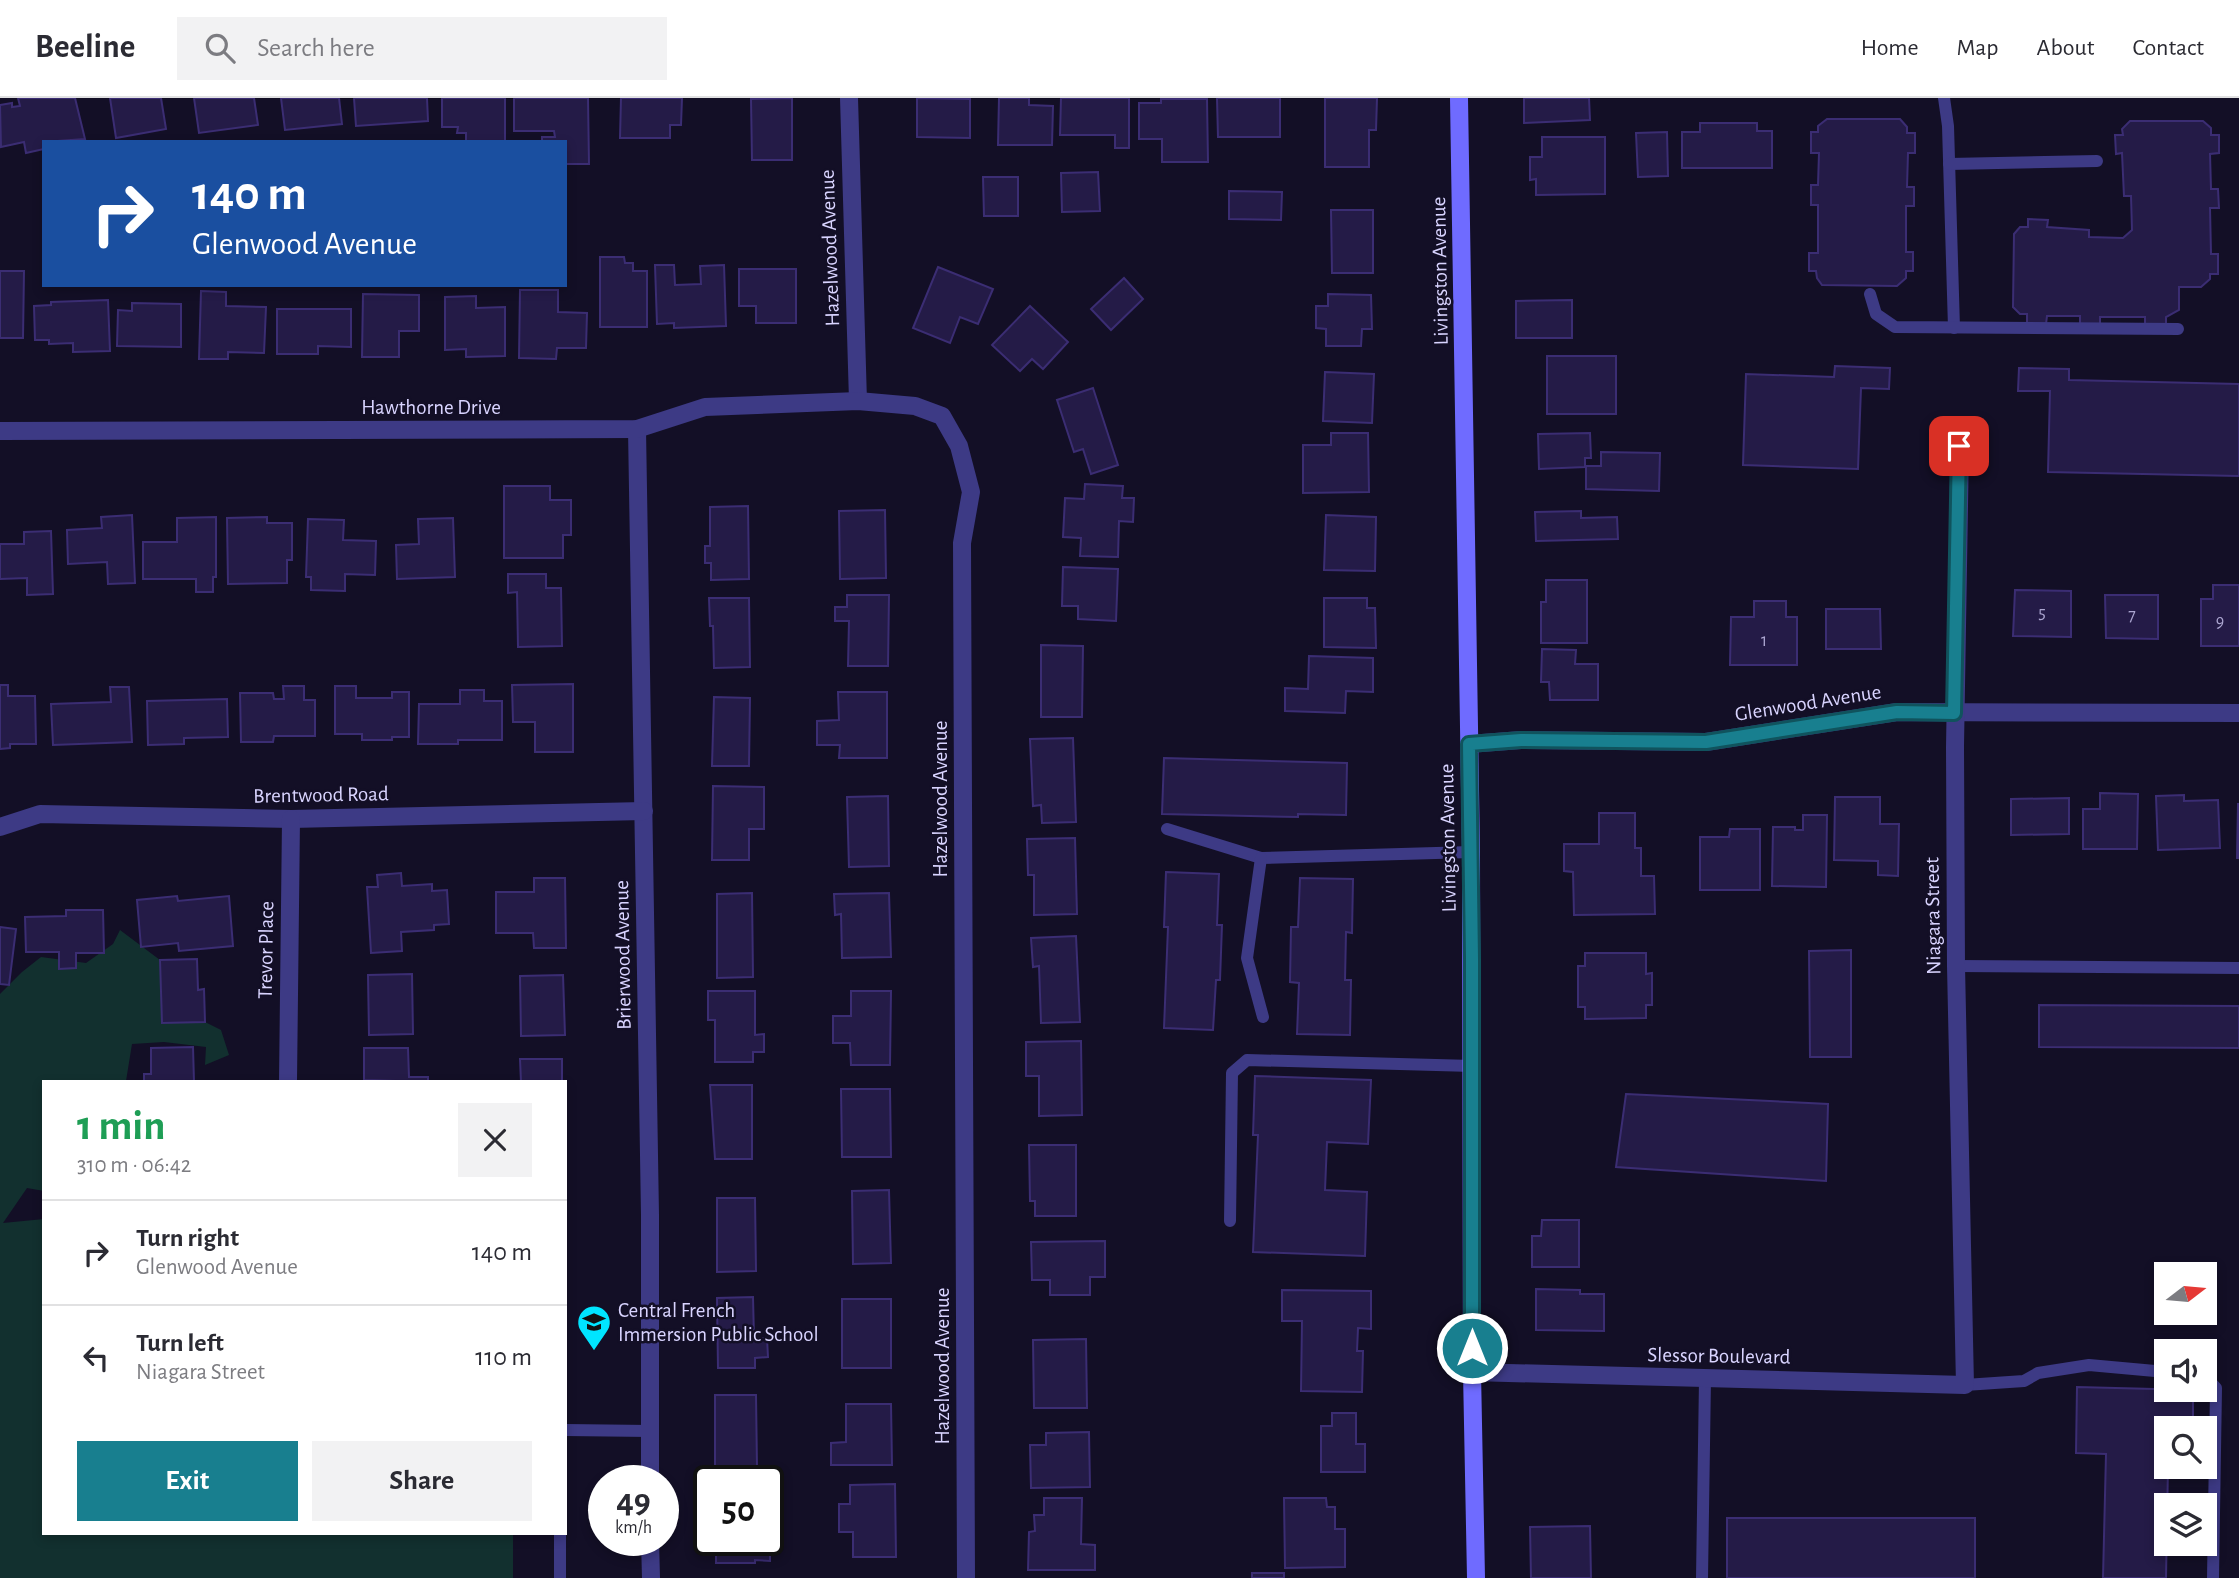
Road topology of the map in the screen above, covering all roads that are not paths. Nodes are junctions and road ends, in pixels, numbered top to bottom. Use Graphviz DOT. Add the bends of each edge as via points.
graph roads {
  1 [pos="849,98"];
  2 [pos="1459,98"];
  3 [pos="1944,98"];
  4 [pos="2096,161"];
  5 [pos="1949,164"];
  6 [pos="1870,295"];
  7 [pos="1954,328"];
  8 [pos="2178,329"];
  9 [pos="858,401"];
  10 [pos="637,429"];
  11 [pos="0,431"];
  12 [pos="1959,446"];
  13 [pos="1954,713"];
  14 [pos="2239,713"];
  15 [pos="1469,744"];
  16 [pos="644,811"];
  17 [pos="291,819"];
  18 [pos="0,827"];
  19 [pos="1167,829"];
  20 [pos="1471,852"];
  21 [pos="1261,858"];
  22 [pos="1956,966"];
  23 [pos="2239,968"];
  24 [pos="1263,1017"];
  25 [pos="1473,1066"];
  26 [pos="288,1080"];
  27 [pos="1230,1221"];
  28 [pos="2154,1371"];
  29 [pos="1472,1373"];
  30 [pos="1704,1379"];
  31 [pos="1965,1385"];
  32 [pos="2216,1402"];
  33 [pos="567,1430"];
  34 [pos="650,1431"];
  35 [pos="650,1465"];
  36 [pos="560,1535"];
  37 [pos="650,1556"];
  38 [pos="560,1578"];
  39 [pos="651,1578"];
  40 [pos="966,1578"];
  41 [pos="1476,1578"];
  42 [pos="1702,1578"];
  43 [pos="2213,1578"];
  1 -- 9 [label="street, Hazelwood Avenue"];
  2 -- 15 [label="main road, Livingston Avenue"];
  3 -- 5 [label="lane"];
  4 -- 5 [label="lane"];
  5 -- 7 [label="lane"];
  6 -- 7 [label="lane" via="1876,314 1895,327"];
  7 -- 8 [label="lane"];
  9 -- 10 [label="street, Hawthorne Drive" via="705,407"];
  9 -- 40 [label="street, Hazelwood Avenue" via="915,406 942,416 959,446 971,492 962,543"];
  10 -- 11 [label="street, Hawthorne Drive"];
  10 -- 16 [label="street, Brierwood Avenue"];
  12 -- 13 [label="street, Niagara Street"];
  13 -- 14 [label="street, Glenwood Avenue"];
  13 -- 15 [label="street, Glenwood Avenue" via="1897,712 1706,742 1521,740"];
  13 -- 22 [label="street, Niagara Street"];
  15 -- 20 [label="main road, Livingston Avenue"];
  16 -- 17 [label="street, Brentwood Road"];
  16 -- 34 [label="street, Brierwood Avenue"];
  17 -- 18 [label="street, Brentwood Road" via="40,814"];
  17 -- 26 [label="street, Trevor Place"];
  19 -- 21 [label="lane"];
  20 -- 21 [label="lane"];
  20 -- 25 [label="main road, Livingston Avenue"];
  21 -- 24 [label="lane" via="1247,958"];
  22 -- 23 [label="lane"];
  22 -- 31 [label="street, Niagara Street"];
  25 -- 27 [label="lane" via="1247,1060 1232,1073"];
  25 -- 29 [label="main road, Livingston Avenue"];
  28 -- 31 [label="lane" via="2089,1365 2038,1373 2024,1381"];
  29 -- 30 [label="street, Slessor Boulevard"];
  29 -- 41 [label="main road, Livingston Avenue"];
  30 -- 31 [label="street, Slessor Boulevard"];
  30 -- 42 [label="lane"];
  32 -- 43 [label="lane"];
  33 -- 34 [label="lane"];
  34 -- 35 [label="street, Brierwood Avenue"];
  36 -- 38 [label="lane"];
  37 -- 39 [label="street"];
}
